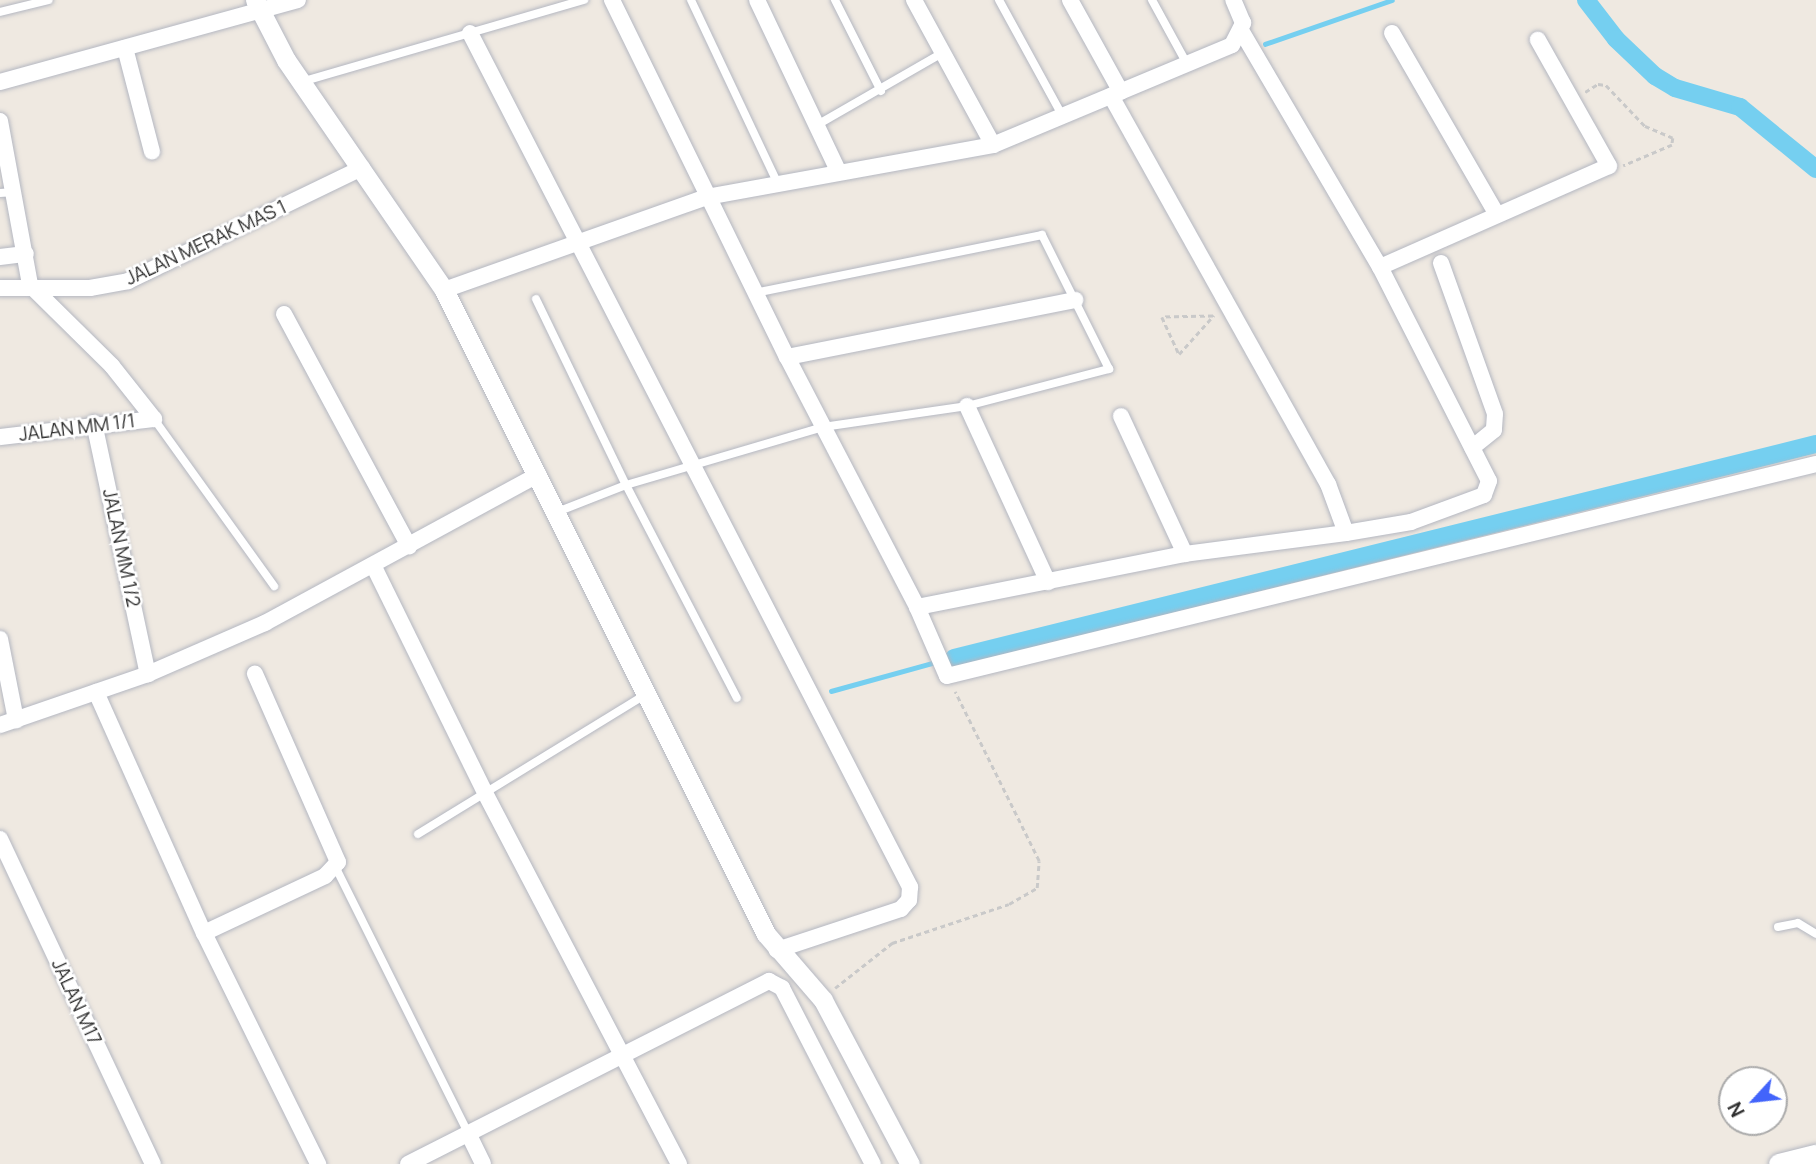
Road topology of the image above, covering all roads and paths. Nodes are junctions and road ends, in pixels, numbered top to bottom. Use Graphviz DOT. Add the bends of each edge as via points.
graph roads {
  1 [pos="49,0"];
  2 [pos="298,0"];
  3 [pos="584,0"];
  4 [pos="612,0"];
  5 [pos="691,0"];
  6 [pos="758,0"];
  7 [pos="835,0"];
  8 [pos="914,0"];
  9 [pos="999,0"];
  10 [pos="1070,0"];
  11 [pos="1152,0"];
  12 [pos="1233,0"];
  13 [pos="257,6"];
  14 [pos="0,12"];
  15 [pos="1242,32"];
  16 [pos="470,33"];
  17 [pos="1392,33"];
  18 [pos="1538,40"];
  19 [pos="125,48"];
  20 [pos="944,52"];
  21 [pos="1187,64"];
  22 [pos="0,82"];
  23 [pos="301,82"];
  24 [pos="881,91"];
  25 [pos="1116,94"];
  26 [pos="1572,100"];
  27 [pos="1063,117"];
  28 [pos="0,121"];
  29 [pos="817,125"];
  30 [pos="993,145"];
  31 [pos="152,152"];
  32 [pos="1609,166"];
  33 [pos="362,168"];
  34 [pos="839,173"];
  35 [pos="777,182"];
  36 [pos="7,193"];
  37 [pos="707,197"];
  38 [pos="1497,215"];
  39 [pos="579,242"];
  40 [pos="26,254"];
  41 [pos="0,257"];
  42 [pos="1441,263"];
  43 [pos="1380,267"];
  44 [pos="30,285"];
  45 [pos="0,288"];
  46 [pos="444,290"];
  47 [pos="755,293"];
  48 [pos="536,299"];
  49 [pos="1075,300"];
  50 [pos="284,314"];
  51 [pos="1213,316"];
  52 [pos="787,357"];
  53 [pos="967,406"];
  54 [pos="1121,416"];
  55 [pos="154,419"];
  56 [pos="94,423"];
  57 [pos="823,427"];
  58 [pos="0,438"];
  59 [pos="1472,448"];
  60 [pos="695,463"];
  61 [pos="1816,464"];
  62 [pos="538,475"];
  63 [pos="626,485"];
  64 [pos="557,513"];
  65 [pos="1346,533"];
  66 [pos="409,545"];
  67 [pos="1185,554"];
  68 [pos="374,567"];
  69 [pos="1048,582"];
  70 [pos="274,586"];
  71 [pos="917,607"];
  72 [pos="0,639"];
  73 [pos="148,674"];
  74 [pos="255,674"];
  75 [pos="947,676"];
  76 [pos="96,692"];
  77 [pos="647,693"];
  78 [pos="737,698"];
  79 [pos="16,720"];
  80 [pos="0,725"];
  81 [pos="485,793"];
  82 [pos="418,834"];
  83 [pos="0,839"];
  84 [pos="336,868"];
  85 [pos="1778,927"];
  86 [pos="204,933"];
  87 [pos="1816,934"];
  88 [pos="777,950"];
  89 [pos="822,1000"];
  90 [pos="623,1053"];
  91 [pos="468,1133"];
  92 [pos="1816,1155"];
  93 [pos="153,1164"];
  94 [pos="318,1164"];
  95 [pos="408,1164"];
  96 [pos="483,1164"];
  97 [pos="679,1164"];
  98 [pos="873,1164"];
  99 [pos="910,1164"];
  100 [pos="1779,1164"];
  1 -- 14 [label="lane"];
  2 -- 13 [label="street"];
  3 -- 16 [label="lane"];
  4 -- 37 [label="street"];
  5 -- 35 [label="lane"];
  6 -- 29 [label="street"];
  7 -- 24 [label="lane"];
  8 -- 20 [label="street"];
  9 -- 27 [label="lane"];
  10 -- 25 [label="street"];
  11 -- 21 [label="lane"];
  12 -- 15 [label="street" via="1241,14"];
  13 -- 19 [label="street"];
  13 -- 23 [label="street"];
  15 -- 21 [label="street" via="1232,46"];
  15 -- 43 [label="street"];
  16 -- 23 [label="lane"];
  16 -- 39 [label="street"];
  17 -- 38 [label="street"];
  18 -- 26 [label="street"];
  19 -- 22 [label="street"];
  19 -- 31 [label="street"];
  20 -- 24 [label="lane"];
  20 -- 30 [label="street"];
  21 -- 25 [label="street"];
  23 -- 33 [label="street"];
  24 -- 29 [label="lane"];
  25 -- 27 [label="street"];
  25 -- 65 [label="street" via="1328,484"];
  26 -- 32 [label="street"];
  26 -- 32 [label="path" via="1598,84 1606,85 1645,126 1673,138 1672,145 1627,166"];
  27 -- 30 [label="street"];
  28 -- 36 [label="street"];
  29 -- 34 [label="street"];
  30 -- 34 [label="street"];
  32 -- 38 [label="street"];
  33 -- 44 [label="street, JALAN MERAK MAS 1" via="128,281 90,288"];
  33 -- 46 [label="street"];
  34 -- 35 [label="street"];
  35 -- 37 [label="street"];
  36 -- 40 [label="street"];
  37 -- 39 [label="street"];
  37 -- 47 [label="street"];
  38 -- 43 [label="street"];
  39 -- 46 [label="street"];
  39 -- 60 [label="street"];
  40 -- 41 [label="street"];
  40 -- 44 [label="street"];
  42 -- 59 [label="street" via="1495,414 1494,430"];
  43 -- 59 [label="street"];
  44 -- 45 [label="street, JALAN MERAK MAS 1"];
  44 -- 55 [label="street" via="112,366"];
  46 -- 62 [label="street"];
  47 -- 49 [label="lane" via="1042,235"];
  47 -- 52 [label="street"];
  48 -- 63 [label="lane"];
  49 -- 52 [label="street"];
  49 -- 53 [label="lane" via="1109,369"];
  50 -- 66 [label="street"];
  51 -- 51 [label="path" via="1179,354 1162,317 1175,317"];
  52 -- 57 [label="street"];
  53 -- 57 [label="lane"];
  53 -- 69 [label="street"];
  54 -- 67 [label="street"];
  55 -- 56 [label="street, JALAN MM 1/1"];
  55 -- 70 [label="lane"];
  56 -- 58 [label="street, JALAN MM 1/1"];
  56 -- 73 [label="street, JALAN MM 1/2"];
  57 -- 60 [label="lane"];
  57 -- 71 [label="street"];
  59 -- 65 [label="street" via="1489,481 1484,495 1411,522"];
  60 -- 63 [label="lane"];
  60 -- 88 [label="street" via="910,887 909,900 901,909"];
  61 -- 75 [label="street"];
  62 -- 64 [label="street"];
  62 -- 66 [label="street"];
  63 -- 64 [label="lane"];
  63 -- 78 [label="lane"];
  64 -- 77 [label="street"];
  65 -- 67 [label="street"];
  66 -- 68 [label="street"];
  67 -- 69 [label="street"];
  68 -- 73 [label="street" via="265,623"];
  68 -- 81 [label="street"];
  69 -- 71 [label="street"];
  71 -- 75 [label="street"];
  72 -- 79 [label="street"];
  73 -- 76 [label="street"];
  74 -- 84 [label="street" via="337,852"];
  75 -- 89 [label="path" via="1039,861 1037,888 1009,904 892,943"];
  76 -- 79 [label="street"];
  76 -- 86 [label="street"];
  77 -- 81 [label="lane"];
  77 -- 88 [label="street"];
  79 -- 80 [label="street"];
  81 -- 82 [label="lane"];
  81 -- 90 [label="street"];
  83 -- 93 [label="street, JALAN M17"];
  84 -- 86 [label="street"];
  84 -- 91 [label="lane"];
  85 -- 87 [label="lane" via="1798,923"];
  86 -- 94 [label="street"];
  88 -- 89 [label="street" via="802,972"];
  89 -- 99 [label="street"];
  90 -- 91 [label="street"];
  90 -- 97 [label="street"];
  90 -- 98 [label="street" via="769,981 778,982"];
  91 -- 95 [label="street"];
  91 -- 96 [label="street"];
  92 -- 100 [label="main road"];
}
